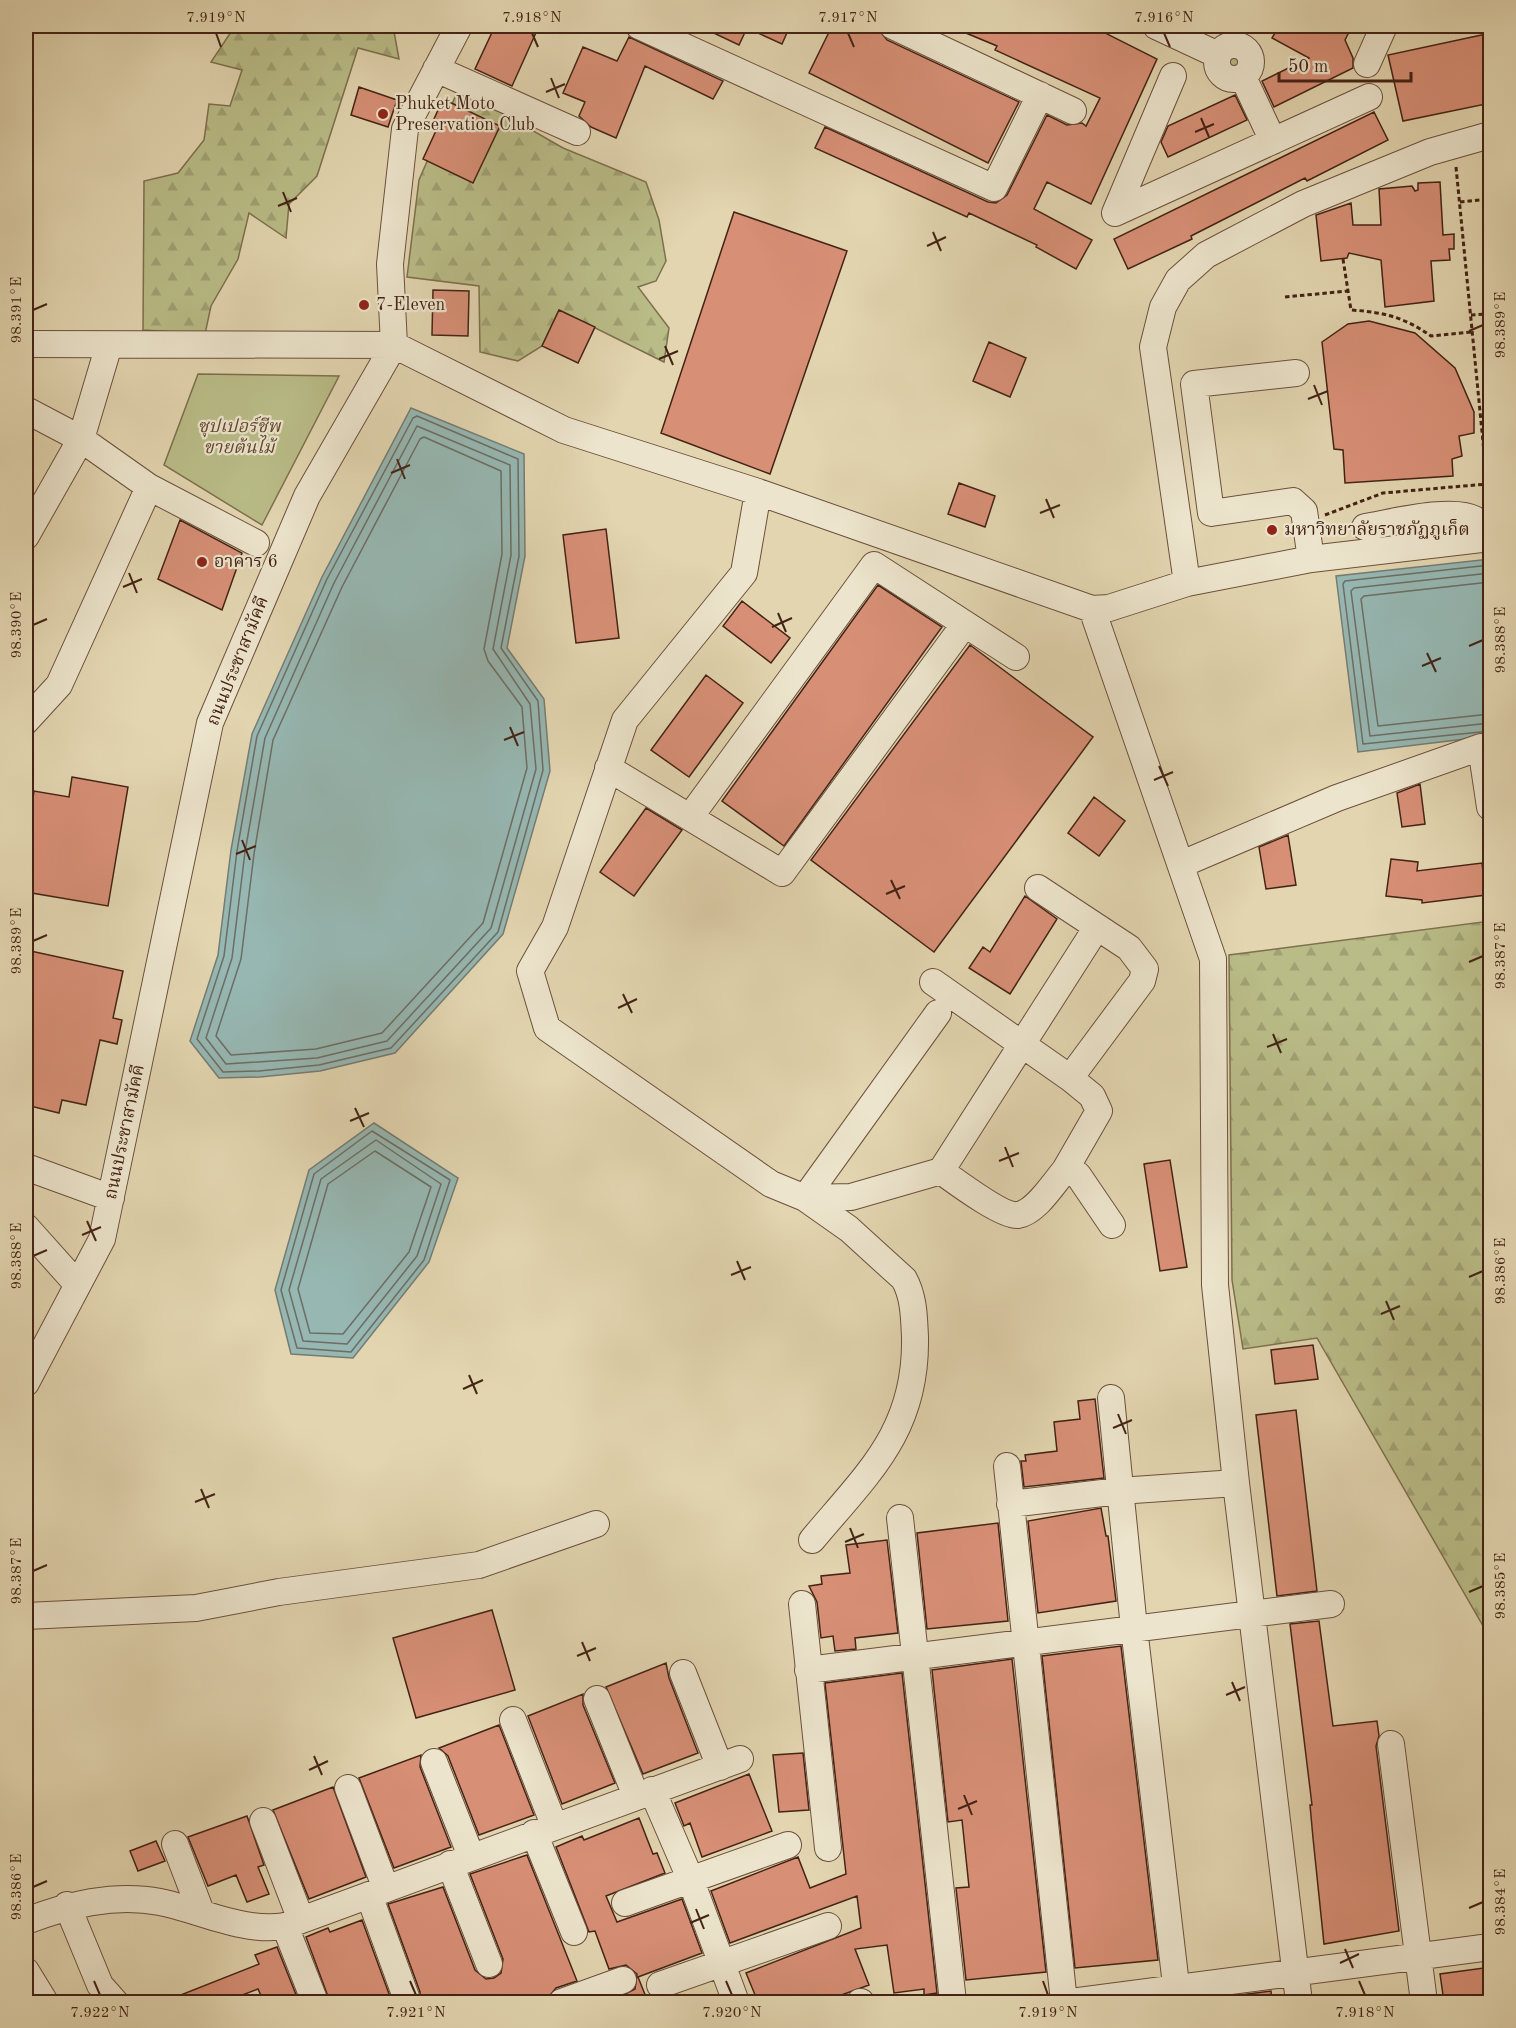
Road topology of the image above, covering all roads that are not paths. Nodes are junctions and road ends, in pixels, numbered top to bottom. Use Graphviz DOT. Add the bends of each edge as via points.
graph roads {
  1 [pos="459,26"];
  2 [pos="639,26"];
  3 [pos="897,26"];
  4 [pos="1155,26"];
  5 [pos="1384,26"];
  6 [pos="1236,42"];
  7 [pos="1367,64"];
  8 [pos="436,69"];
  9 [pos="1173,76"];
  10 [pos="1040,95"];
  11 [pos="1369,97"];
  12 [pos="1073,111"];
  13 [pos="577,132"];
  14 [pos="1491,135"];
  15 [pos="1274,141"];
  16 [pos="26,344"];
  17 [pos="109,345"];
  18 [pos="394,345"];
  19 [pos="1296,373"];
  20 [pos="26,410"];
  21 [pos="81,439"];
  22 [pos="149,487"];
  23 [pos="758,492"];
  24 [pos="1365,526"];
  25 [pos="26,536"];
  26 [pos="1488,538"];
  27 [pos="256,543"];
  28 [pos="1311,559"];
  29 [pos="1187,584"];
  30 [pos="1101,609"];
  31 [pos="964,625"];
  32 [pos="1016,657"];
  33 [pos="26,721"];
  34 [pos="608,768"];
  35 [pos="1491,807"];
  36 [pos="690,818"];
  37 [pos="1182,864"];
  38 [pos="1038,888"];
  39 [pos="1097,927"];
  40 [pos="933,982"];
  41 [pos="938,1013"];
  42 [pos="1023,1045"];
  43 [pos="1070,1078"];
  44 [pos="26,1167"];
  45 [pos="1065,1170"];
  46 [pos="941,1171"];
  47 [pos="111,1198"];
  48 [pos="805,1198"];
  49 [pos="1112,1225"];
  50 [pos="26,1227"];
  51 [pos="77,1284"];
  52 [pos="26,1383"];
  53 [pos="1111,1398"];
  54 [pos="1007,1466"];
  55 [pos="1236,1483"];
  56 [pos="1119,1491"];
  57 [pos="1010,1504"];
  58 [pos="900,1518"];
  59 [pos="596,1524"];
  60 [pos="812,1540"];
  61 [pos="802,1604"];
  62 [pos="1331,1604"];
  63 [pos="1253,1612"];
  64 [pos="26,1616"];
  65 [pos="1134,1628"];
  66 [pos="1025,1642"];
  67 [pos="915,1656"];
  68 [pos="808,1670"];
  69 [pos="683,1673"];
  70 [pos="597,1699"];
  71 [pos="513,1720"];
  72 [pos="1391,1744"];
  73 [pos="434,1762"];
  74 [pos="348,1788"];
  75 [pos="644,1793"];
  76 [pos="263,1821"];
  77 [pos="544,1829"];
  78 [pos="175,1844"];
  79 [pos="788,1845"];
  80 [pos="828,1848"];
  81 [pos="460,1860"];
  82 [pos="690,1878"];
  83 [pos="378,1892"];
  84 [pos="625,1903"];
  85 [pos="67,1905"];
  86 [pos="201,1912"];
  87 [pos="26,1921"];
  88 [pos="293,1923"];
  89 [pos="828,1926"];
  90 [pos="574,1932"];
  91 [pos="1491,1947"];
  92 [pos="1418,1956"];
  93 [pos="489,1964"];
  94 [pos="722,1964"];
  95 [pos="26,1971"];
  96 [pos="1296,1972"];
  97 [pos="623,1980"];
  98 [pos="660,1985"];
  99 [pos="1177,1996"];
  100 [pos="406,1997"];
  101 [pos="594,1997"];
  102 [pos="45,2002"];
  103 [pos="115,2002"];
  104 [pos="315,2002"];
  105 [pos="562,2002"];
  106 [pos="736,2002"];
  107 [pos="953,2002"];
  108 [pos="1064,2002"];
  109 [pos="1071,2002"];
  110 [pos="1299,2002"];
  111 [pos="1424,2002"];
  1 -- 8 [label="street"];
  2 -- 10 [label="street" via="994,188"];
  3 -- 10 [label="street"];
  4 -- 6 [label="street"];
  5 -- 7 [label="street"];
  6 -- 15 [label="street" via="1218,69 1231,79 1243,77"];
  8 -- 13 [label="street"];
  8 -- 18 [label="street" via="405,129 390,264"];
  9 -- 15 [label="street" via="1115,213"];
  10 -- 12 [label="street"];
  11 -- 15 [label="street"];
  14 -- 29 [label="street" via="1430,152 1303,204 1206,255 1178,280 1163,307 1153,347"];
  16 -- 17 [label="street"];
  17 -- 18 [label="street"];
  17 -- 21 [label="street"];
  18 -- 23 [label="street" via="564,430"];
  18 -- 47 [label="street, ถนนประชาสามัคคี" via="307,496 210,723"];
  19 -- 28 [label="street" via="1194,384 1211,513 1293,501 1304,511"];
  20 -- 21 [label="street"];
  21 -- 22 [label="street"];
  21 -- 25 [label="street"];
  22 -- 27 [label="street"];
  22 -- 33 [label="street" via="59,685"];
  23 -- 30 [label="street"];
  23 -- 34 [label="street" via="744,573 625,720"];
  24 -- 26 [label="street" via="1459,514 1474,519"];
  26 -- 28 [label="street"];
  28 -- 29 [label="street"];
  29 -- 30 [label="street"];
  30 -- 37 [label="street"];
  31 -- 32 [label="street"];
  31 -- 36 [label="street" via="782,873"];
  31 -- 36 [label="street" via="873,565"];
  34 -- 36 [label="street"];
  34 -- 48 [label="street" via="555,927 530,971 547,1028 771,1184"];
  35 -- 37 [label="street" via="1480,747 1337,798"];
  37 -- 55 [label="street" via="1213,959 1215,1285"];
  38 -- 39 [label="street"];
  39 -- 42 [label="street"];
  39 -- 43 [label="street" via="1129,948 1139,958 1146,975"];
  40 -- 42 [label="street"];
  41 -- 48 [label="street"];
  42 -- 43 [label="street"];
  42 -- 46 [label="street"];
  43 -- 45 [label="street" via="1092,1096 1099,1111"];
  44 -- 47 [label="street"];
  45 -- 46 [label="street" via="1029,1210 1017,1215 1004,1212"];
  45 -- 49 [label="street" via="1078,1176"];
  46 -- 48 [label="street" via="851,1197"];
  47 -- 51 [label="street, ถนนประชาสามัคคี" via="102,1239"];
  48 -- 60 [label="street" via="849,1229 904,1279 914,1315 915,1367 899,1428 879,1461"];
  50 -- 51 [label="street"];
  51 -- 52 [label="street, ถนนประชาสามัคคี"];
  53 -- 56 [label="street"];
  54 -- 57 [label="street"];
  55 -- 56 [label="street"];
  55 -- 63 [label="street"];
  56 -- 57 [label="street"];
  56 -- 65 [label="street"];
  57 -- 66 [label="street"];
  58 -- 67 [label="street"];
  59 -- 64 [label="street" via="479,1565 279,1592 196,1608"];
  61 -- 68 [label="street"];
  62 -- 63 [label="street"];
  63 -- 65 [label="street"];
  63 -- 96 [label="street"];
  65 -- 66 [label="street"];
  65 -- 99 [label="street"];
  66 -- 67 [label="street"];
  66 -- 108 [label="street"];
  67 -- 68 [label="street"];
  67 -- 107 [label="street"];
  68 -- 80 [label="street"];
  69 -- 75 [label="street" via="730,1763"];
  70 -- 75 [label="street"];
  71 -- 77 [label="street"];
  72 -- 92 [label="street"];
  73 -- 81 [label="street"];
  74 -- 83 [label="street"];
  75 -- 77 [label="street"];
  75 -- 82 [label="street"];
  76 -- 88 [label="street"];
  77 -- 81 [label="street"];
  77 -- 90 [label="street"];
  78 -- 86 [label="street"];
  79 -- 82 [label="street"];
  81 -- 83 [label="street"];
  81 -- 93 [label="street"];
  82 -- 84 [label="street"];
  82 -- 94 [label="street"];
  83 -- 88 [label="street"];
  83 -- 100 [label="street"];
  85 -- 86 [label="street" via="129,1899"];
  85 -- 87 [label="street"];
  85 -- 103 [label="street" via="100,1985"];
  86 -- 88 [label="street" via="252,1926 271,1928"];
  88 -- 104 [label="street"];
  89 -- 94 [label="street"];
  91 -- 92 [label="street"];
  92 -- 96 [label="street"];
  92 -- 111 [label="street"];
  94 -- 98 [label="street"];
  94 -- 106 [label="street"];
  95 -- 102 [label="street"];
  96 -- 99 [label="street"];
  96 -- 110 [label="street"];
  97 -- 101 [label="street"];
  99 -- 109 [label="street"];
  101 -- 105 [label="street"];
}
